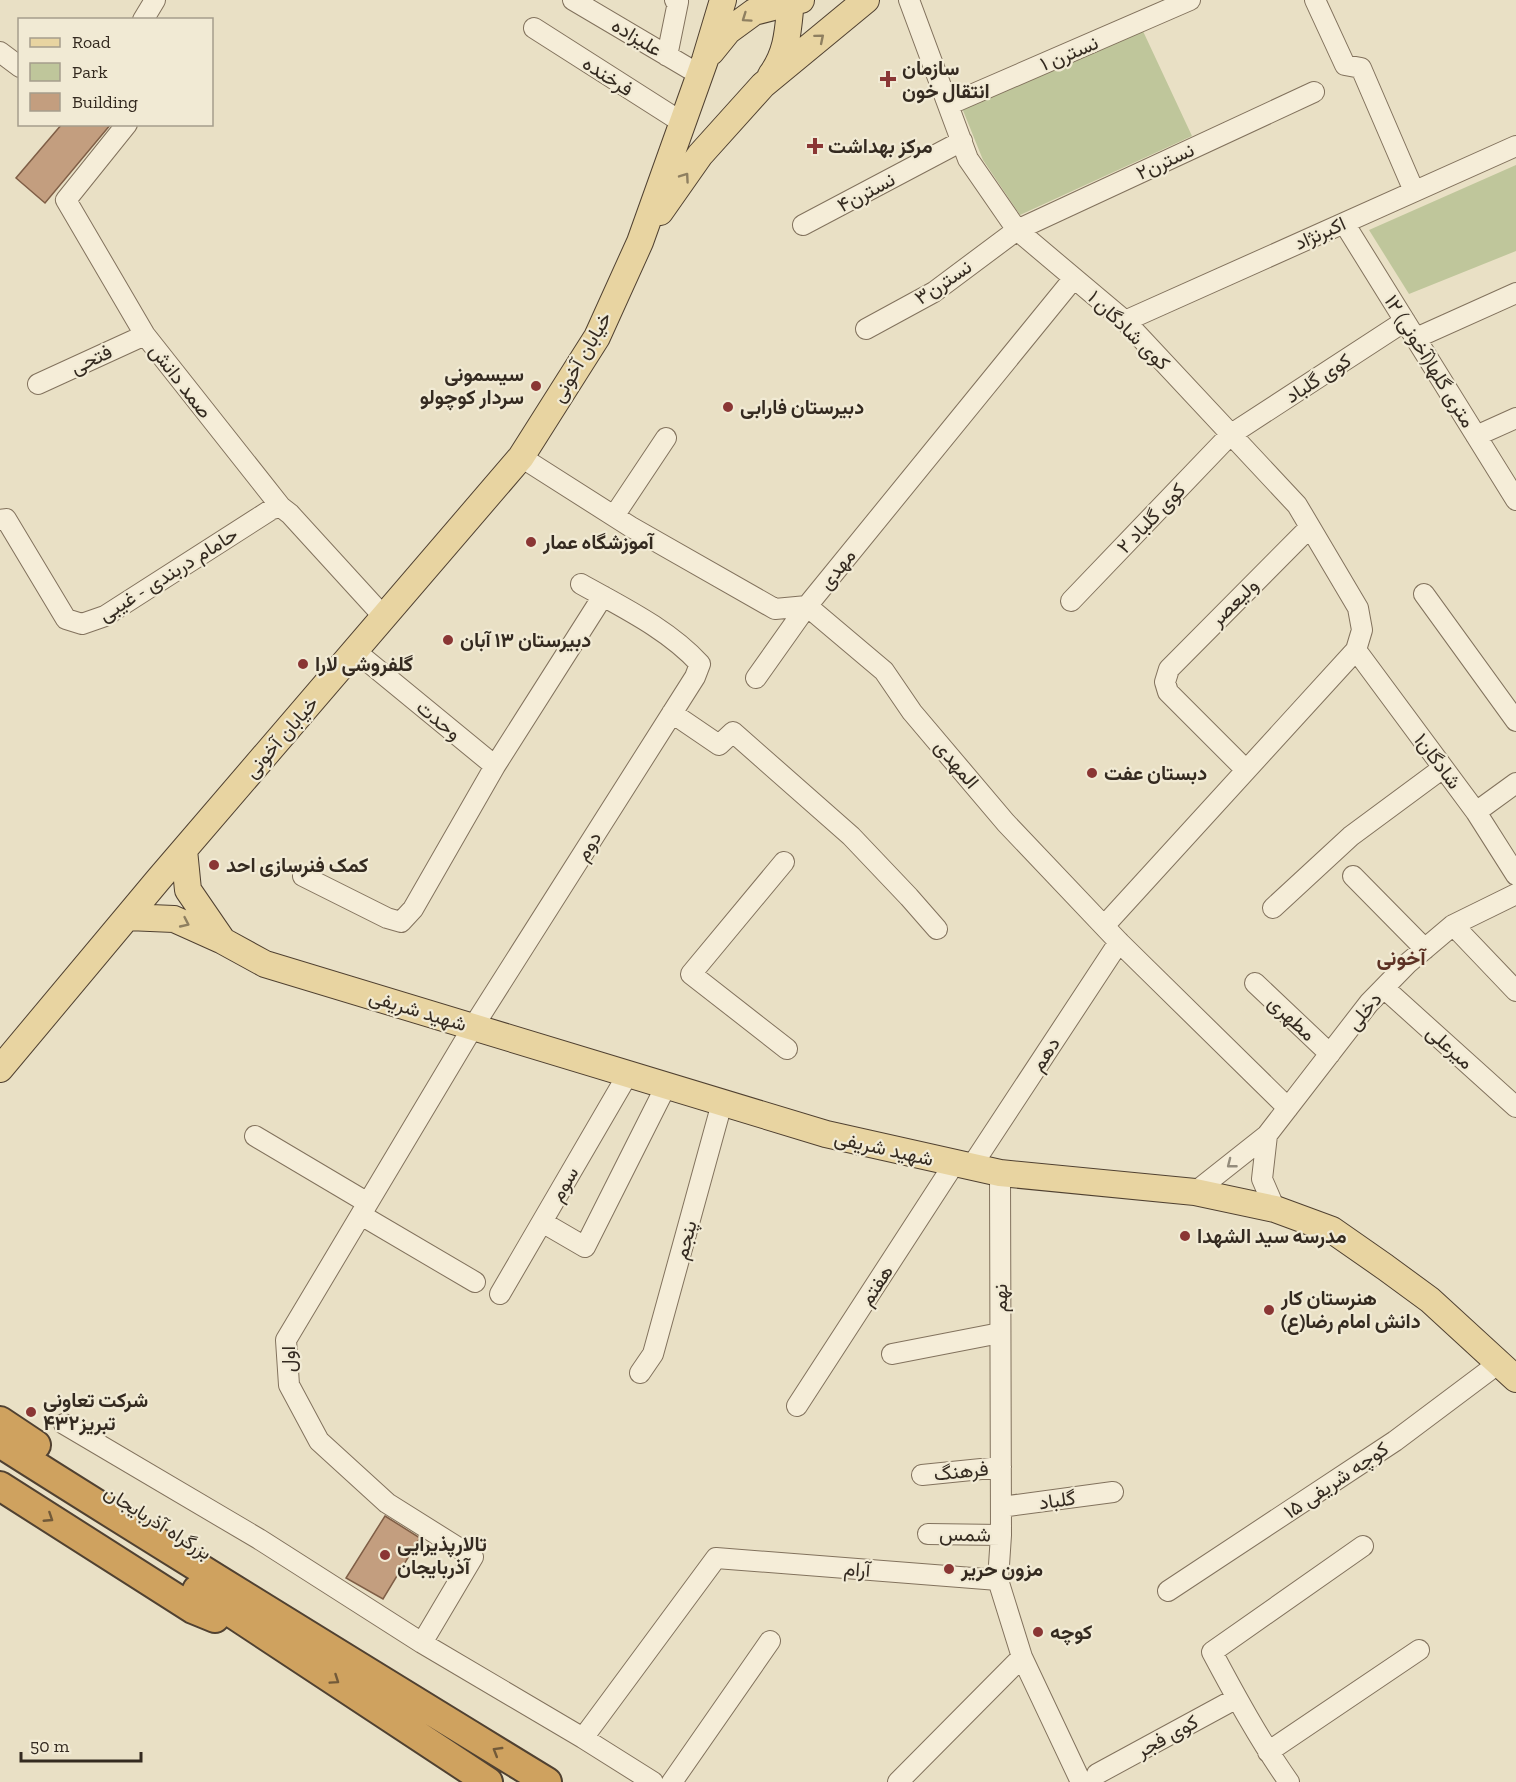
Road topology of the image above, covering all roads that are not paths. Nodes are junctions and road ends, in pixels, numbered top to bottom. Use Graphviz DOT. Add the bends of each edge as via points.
graph roads {
  1 [pos="155,0"];
  2 [pos="573,0"];
  3 [pos="675,0"];
  4 [pos="723,0"];
  5 [pos="866,0"];
  6 [pos="909,0"];
  7 [pos="1190,0"];
  8 [pos="1315,0"];
  9 [pos="794,1"];
  10 [pos="144,18"];
  11 [pos="534,28"];
  12 [pos="0,52"];
  13 [pos="667,56"];
  14 [pos="18,66"];
  15 [pos="699,76"];
  16 [pos="763,85"];
  17 [pos="1314,93"];
  18 [pos="948,105"];
  19 [pos="735,116"];
  20 [pos="683,123"];
  21 [pos="125,126"];
  22 [pos="962,141"];
  23 [pos="1516,146"];
  24 [pos="1414,191"];
  25 [pos="1344,223"];
  26 [pos="803,225"];
  27 [pos="1017,230"];
  28 [pos="640,242"];
  29 [pos="1074,278"];
  30 [pos="1516,293"];
  31 [pos="1125,321"];
  32 [pos="1405,321"];
  33 [pos="866,329"];
  34 [pos="145,335"];
  35 [pos="1416,338"];
  36 [pos="38,384"];
  37 [pos="1516,418"];
  38 [pos="1230,435"];
  39 [pos="1476,436"];
  40 [pos="666,438"];
  41 [pos="521,457"];
  42 [pos="1516,500"];
  43 [pos="281,507"];
  44 [pos="614,516"];
  45 [pos="0,520"];
  46 [pos="1310,526"];
  47 [pos="581,584"];
  48 [pos="1424,594"];
  49 [pos="603,596"];
  50 [pos="1071,601"];
  51 [pos="807,606"];
  52 [pos="384,617"];
  53 [pos="1356,650"];
  54 [pos="355,651"];
  55 [pos="756,678"];
  56 [pos="672,713"];
  57 [pos="1516,721"];
  58 [pos="495,765"];
  59 [pos="1443,768"];
  60 [pos="1246,770"];
  61 [pos="1516,783"];
  62 [pos="1476,812"];
  63 [pos="184,850"];
  64 [pos="784,862"];
  65 [pos="1516,875"];
  66 [pos="303,876"];
  67 [pos="1353,876"];
  68 [pos="1516,894"];
  69 [pos="1273,909"];
  70 [pos="127,917"];
  71 [pos="1453,925"];
  72 [pos="1104,926"];
  73 [pos="937,929"];
  74 [pos="223,941"];
  75 [pos="1119,942"];
  76 [pos="1425,949"];
  77 [pos="1255,983"];
  78 [pos="1384,988"];
  79 [pos="1516,991"];
  80 [pos="473,1027"];
  81 [pos="787,1049"];
  82 [pos="1330,1054"];
  83 [pos="0,1069"];
  84 [pos="628,1074"];
  85 [pos="666,1086"];
  86 [pos="722,1103"];
  87 [pos="1516,1107"];
  88 [pos="1288,1108"];
  89 [pos="1267,1135"];
  90 [pos="255,1136"];
  91 [pos="963,1166"];
  92 [pos="1000,1173"];
  93 [pos="1195,1192"];
  94 [pos="365,1209"];
  95 [pos="1275,1209"];
  96 [pos="542,1222"];
  97 [pos="475,1282"];
  98 [pos="500,1294"];
  99 [pos="1000,1333"];
  100 [pos="892,1354"];
  101 [pos="1507,1371"];
  102 [pos="640,1373"];
  103 [pos="797,1406"];
  104 [pos="0,1421"];
  105 [pos="64,1424"];
  106 [pos="0,1443"];
  107 [pos="0,1463"];
  108 [pos="1000,1467"];
  109 [pos="922,1475"];
  110 [pos="0,1486"];
  111 [pos="1113,1492"];
  112 [pos="1001,1507"];
  113 [pos="928,1534"];
  114 [pos="1001,1534"];
  115 [pos="1363,1546"];
  116 [pos="998,1580"];
  117 [pos="1168,1591"];
  118 [pos="297,1641"];
  119 [pos="770,1641"];
  120 [pos="422,1643"];
  121 [pos="1419,1650"];
  122 [pos="1022,1657"];
  123 [pos="1237,1698"];
  124 [pos="583,1738"];
  125 [pos="1268,1752"];
  126 [pos="1089,1778"];
  127 [pos="488,1782"];
  128 [pos="547,1782"];
  129 [pos="653,1782"];
  130 [pos="672,1782"];
  131 [pos="898,1782"];
  132 [pos="1289,1782"];
  1 -- 10 [label="street"];
  2 -- 13 [label="street, علیزاده"];
  3 -- 13 [label="street" via="678,2"];
  4 -- 15 [label="main road"];
  16 -- 5 [label="main road, one-way"];
  6 -- 18 [label="street, کوی شادگان ۱"];
  7 -- 18 [label="street, نسترن ۱"];
  8 -- 24 [label="street"];
  9 -- 15 [label="main road, one-way" via="754,12 728,31"];
  9 -- 16 [label="main road" via="781,61"];
  11 -- 20 [label="street, فرخنده"];
  12 -- 14 [label="street"];
  13 -- 15 [label="street, علیزاده"];
  15 -- 19 [label="main road" via="699,106 720,119"];
  15 -- 20 [label="main road"];
  16 -- 19 [label="main road"];
  17 -- 27 [label="street, نسترن۲"];
  18 -- 22 [label="street, کوی شادگان ۱"];
  28 -- 19 [label="main road, one-way" via="700,155"];
  20 -- 28 [label="main road"];
  21 -- 34 [label="street, صمد دانش" via="66,200"];
  22 -- 26 [label="street, نسترن۴"];
  22 -- 27 [label="street, کوی شادگان ۱" via="968,159"];
  23 -- 24 [label="street, اکبرنژاد"];
  24 -- 25 [label="street, اکبرنژاد"];
  25 -- 31 [label="street, اکبرنژاد"];
  25 -- 32 [label="street, ۱۲ متری گلها(آخونی)"];
  27 -- 29 [label="street, کوی شادگان ۱"];
  27 -- 33 [label="street, نسترن۳" via="934,292"];
  28 -- 41 [label="main road, خیابان آخونی" via="597,337"];
  29 -- 31 [label="street, کوی شادگان ۱"];
  29 -- 51 [label="street, مهدی"];
  30 -- 35 [label="street"];
  31 -- 38 [label="street, کوی شادگان ۱"];
  32 -- 35 [label="street, ۱۲ متری گلها(آخونی)"];
  32 -- 38 [label="street, کوی گلباد"];
  34 -- 36 [label="street, فتحی"];
  34 -- 43 [label="street, صمد دانش"];
  35 -- 39 [label="street, ۱۲ متری گلها(آخونی)"];
  37 -- 39 [label="street"];
  38 -- 46 [label="street, کوی شادگان ۱" via="1297,505"];
  38 -- 50 [label="street, کوی گلباد ۲"];
  39 -- 42 [label="street, ۱۲ متری گلها(آخونی)"];
  40 -- 44 [label="street"];
  41 -- 44 [label="street, مهدی"];
  41 -- 52 [label="main road, خیابان آخونی"];
  43 -- 45 [label="street, حامام دربندی - غیبی" via="272,509 105,616 82,624 66,619 6,519"];
  43 -- 52 [label="street, صمد دانش"];
  44 -- 51 [label="street, مهدی" via="775,609"];
  46 -- 53 [label="street, کوی شادگان ۱" via="1358,608 1362,630"];
  46 -- 60 [label="street, ولیعصر" via="1169,669 1165,682 1168,692"];
  47 -- 49 [label="street"];
  48 -- 57 [label="street"];
  49 -- 56 [label="street, دوم" via="659,629 700,664"];
  49 -- 58 [label="street"];
  51 -- 55 [label="street"];
  51 -- 72 [label="street, المهدی" via="884,671 912,712 1006,823"];
  52 -- 54 [label="main road, خیابان آخونی"];
  53 -- 59 [label="street, شادگان۱"];
  53 -- 60 [label="street"];
  54 -- 58 [label="street, وحدت"];
  54 -- 63 [label="main road, خیابان آخونی"];
  56 -- 73 [label="street" via="720,745 733,732 851,836"];
  56 -- 80 [label="street, دوم"];
  58 -- 66 [label="street" via="413,909 401,922"];
  59 -- 62 [label="street, شادگان۱"];
  59 -- 69 [label="street" via="1351,836"];
  60 -- 72 [label="street"];
  61 -- 62 [label="street"];
  62 -- 65 [label="street, شادگان۱"];
  63 -- 70 [label="main road, خیابان آخونی"];
  63 -- 74 [label="main road" via="188,890"];
  64 -- 81 [label="street" via="691,974"];
  67 -- 76 [label="street"];
  68 -- 71 [label="street, دخلی"];
  70 -- 74 [label="main road, شهید شریفی, one-way" via="174,918"];
  70 -- 83 [label="main road, خیابان آخونی"];
  71 -- 76 [label="street, دخلی"];
  71 -- 79 [label="street"];
  72 -- 75 [label="street, المهدی"];
  74 -- 80 [label="main road, شهید شریفی" via="265,964"];
  75 -- 88 [label="street, المهدی"];
  75 -- 91 [label="street, دهم"];
  76 -- 78 [label="street, دخلی"];
  77 -- 82 [label="street, مطهری"];
  78 -- 82 [label="street, دخلی"];
  78 -- 87 [label="street, میرعلی"];
  80 -- 84 [label="main road, شهید شریفی"];
  80 -- 94 [label="street, اول"];
  82 -- 88 [label="street, دخلی"];
  84 -- 85 [label="main road, شهید شریفی"];
  84 -- 96 [label="street, سوم"];
  85 -- 86 [label="main road, شهید شریفی"];
  85 -- 96 [label="street" via="585,1247"];
  86 -- 91 [label="main road, شهید شریفی" via="826,1134"];
  86 -- 102 [label="street, پنجم" via="653,1354"];
  88 -- 89 [label="street, دخلی"];
  89 -- 93 [label="street, دخلی, one-way"];
  89 -- 95 [label="street" via="1262,1179"];
  90 -- 94 [label="street"];
  91 -- 92 [label="main road, شهید شریفی"];
  91 -- 103 [label="street, هفتم"];
  92 -- 93 [label="main road, شهید شریفی"];
  92 -- 99 [label="street, نهم"];
  93 -- 95 [label="main road, شهید شریفی"];
  94 -- 97 [label="street"];
  94 -- 120 [label="street, اول" via="286,1340 289,1385 327,1449 387,1503 473,1557"];
  95 -- 101 [label="main road, شهید شریفی" via="1332,1230 1376,1260 1430,1300"];
  96 -- 98 [label="street, سوم"];
  99 -- 100 [label="street"];
  99 -- 108 [label="street, نهم"];
  101 -- 117 [label="street, کوچه شریفی ۱۵"];
  104 -- 118 [label="highway, بزرگراه آذربایجان" via="263,1588"];
  105 -- 120 [label="street" via="259,1539"];
  106 -- 118 [label="highway, بزرگراه آذربایجان" via="190,1564"];
  107 -- 118 [label="highway, بزرگراه آذربایجان"];
  108 -- 109 [label="street, فرهنگ"];
  108 -- 112 [label="street, نهم"];
  110 -- 118 [label="highway, بزرگراه آذربایجان, one-way" via="193,1609"];
  111 -- 112 [label="street, گلباد"];
  112 -- 114 [label="street, نهم"];
  113 -- 114 [label="street, شمس"];
  114 -- 116 [label="street, نهم"];
  115 -- 123 [label="street" via="1212,1652"];
  116 -- 122 [label="street"];
  116 -- 124 [label="street, آرام" via="716,1558"];
  118 -- 127 [label="highway, بزرگراه آذربایجان, one-way"];
  128 -- 118 [label="highway, بزرگراه آذربایجان, one-way"];
  119 -- 130 [label="street"];
  120 -- 124 [label="street"];
  121 -- 125 [label="street"];
  122 -- 126 [label="street"];
  122 -- 131 [label="street"];
  123 -- 125 [label="street"];
  123 -- 126 [label="street, کوی فجر"];
  124 -- 129 [label="street"];
  125 -- 132 [label="street"];
}
